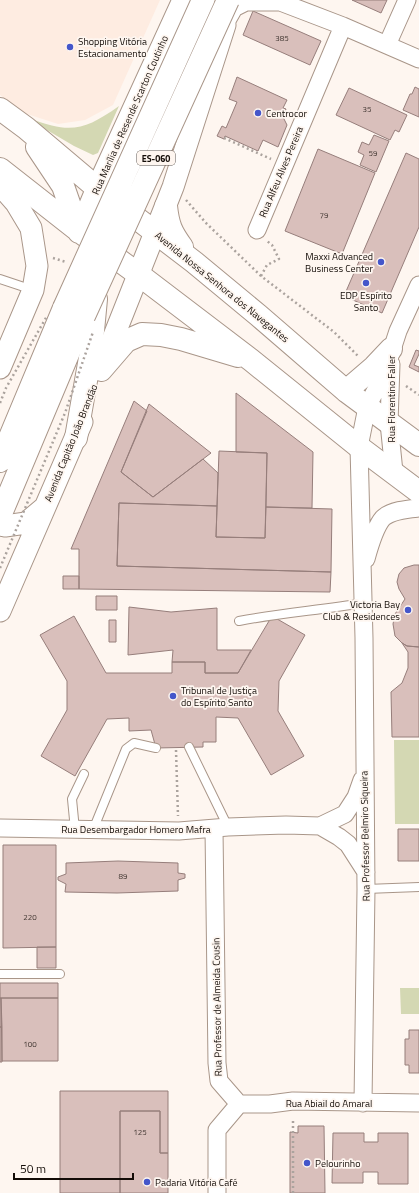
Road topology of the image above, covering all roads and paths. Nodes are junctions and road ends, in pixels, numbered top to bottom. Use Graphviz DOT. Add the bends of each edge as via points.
graph roads {
  1 [pos="183,0"];
  2 [pos="203,0"];
  3 [pos="228,0"];
  4 [pos="233,0"];
  5 [pos="407,0"];
  6 [pos="277,1"];
  7 [pos="226,22"];
  8 [pos="343,26"];
  9 [pos="388,45"];
  10 [pos="419,59"];
  11 [pos="0,109"];
  12 [pos="26,128"];
  13 [pos="224,138"];
  14 [pos="284,165"];
  15 [pos="0,169"];
  16 [pos="0,185"];
  17 [pos="97,188"];
  18 [pos="169,197"];
  19 [pos="257,230"];
  20 [pos="79,231"];
  21 [pos="155,232"];
  22 [pos="194,262"];
  23 [pos="138,274"];
  24 [pos="261,276"];
  25 [pos="0,279"];
  26 [pos="419,285"];
  27 [pos="34,290"];
  28 [pos="391,349"];
  29 [pos="251,360"];
  30 [pos="0,368"];
  31 [pos="101,370"];
  32 [pos="383,373"];
  33 [pos="346,391"];
  34 [pos="419,395"];
  35 [pos="367,407"];
  36 [pos="389,423"];
  37 [pos="76,438"];
  38 [pos="419,445"];
  39 [pos="359,447"];
  40 [pos="0,461"];
  41 [pos="394,472"];
  42 [pos="419,492"];
  43 [pos="46,506"];
  44 [pos="419,508"];
  45 [pos="1,523"];
  46 [pos="362,568"];
  47 [pos="363,603"];
  48 [pos="0,611"];
  49 [pos="239,621"];
  50 [pos="156,748"];
  51 [pos="189,748"];
  52 [pos="176,750"];
  53 [pos="364,772"];
  54 [pos="84,774"];
  55 [pos="320,826"];
  56 [pos="0,828"];
  57 [pos="221,828"];
  58 [pos="75,830"];
  59 [pos="94,830"];
  60 [pos="179,831"];
  61 [pos="366,881"];
  62 [pos="419,887"];
  63 [pos="0,974"];
  64 [pos="60,974"];
  65 [pos="293,1101"];
  66 [pos="363,1103"];
  67 [pos="419,1103"];
  68 [pos="239,1104"];
  69 [pos="217,1193"];
  70 [pos="293,1193"];
  1 -- 17 [label="street, Rua Marília de Resende Scarton Coutinho"];
  2 -- 40 [label="main road, ES-060, bridge" via="64,308"];
  3 -- 45 [label="main road, ES-060, bridge" via="84,316"];
  4 -- 7 [label="street"];
  5 -- 9 [label="street"];
  6 -- 7 [label="street" via="246,2 234,8"];
  6 -- 8 [label="street"];
  7 -- 18 [label="street"];
  8 -- 9 [label="street"];
  8 -- 14 [label="street, Rua Alfeu Alves Pereira"];
  9 -- 10 [label="street"];
  11 -- 12 [label="main road, Avenida Nossa Senhora dos Navegantes"];
  12 -- 17 [label="main road, Avenida Nossa Senhora dos Navegantes"];
  12 -- 20 [label="main road" via="63,186"];
  13 -- 14 [label="path"];
  14 -- 19 [label="street, Rua Alfeu Alves Pereira"];
  15 -- 20 [label="main road"];
  16 -- 27 [label="street" via="16,203 30,228 37,266"];
  17 -- 20 [label="street, Rua Marília de Resende Scarton Coutinho"];
  17 -- 21 [label="main road, Avenida Nossa Senhora dos Navegantes"];
  18 -- 21 [label="street"];
  18 -- 22 [label="main road" via="167,222 172,233"];
  18 -- 24 [label="path" via="191,205"];
  19 -- 24 [label="path" via="272,245 279,259 267,265"];
  20 -- 23 [label="main road"];
  20 -- 37 [label="main road" via="96,299 91,352"];
  21 -- 22 [label="main road, Avenida Nossa Senhora dos Navegantes"];
  21 -- 23 [label="street"];
  22 -- 33 [label="main road, Avenida Nossa Senhora dos Navegantes"];
  23 -- 29 [label="main road"];
  23 -- 31 [label="street, Avenida Capitão João Brandão"];
  24 -- 32 [label="path" via="334,332 363,361"];
  25 -- 27 [label="lane"];
  26 -- 28 [label="street, Rua Florentino Faller"];
  27 -- 30 [label="street"];
  28 -- 32 [label="main road"];
  28 -- 35 [label="street, Rua Florentino Faller" via="384,374"];
  29 -- 31 [label="main road" via="181,339 142,334 126,341"];
  29 -- 39 [label="main road"];
  31 -- 37 [label="street, Avenida Capitão João Brandão"];
  32 -- 33 [label="main road"];
  32 -- 34 [label="path"];
  32 -- 36 [label="street, Rua Florentino Faller"];
  33 -- 35 [label="main road, Avenida Nossa Senhora dos Navegantes"];
  35 -- 36 [label="main road, Avenida Nossa Senhora dos Navegantes"];
  35 -- 39 [label="street, Rua Florentino Faller"];
  36 -- 38 [label="main road, Avenida Nossa Senhora dos Navegantes"];
  36 -- 41 [label="street, Rua Florentino Faller"];
  37 -- 43 [label="street, Avenida Capitão João Brandão"];
  39 -- 41 [label="main road"];
  39 -- 46 [label="street, Rua Professor Belmiro Siqueira"];
  41 -- 42 [label="main road"];
  43 -- 45 [label="street" via="26,523"];
  43 -- 48 [label="street, Avenida Capitão João Brandão"];
  44 -- 46 [label="street, Rua Professor Belmiro Siqueira" via="398,511 383,518"];
  46 -- 47 [label="street, Rua Professor Belmiro Siqueira"];
  47 -- 49 [label="lane" via="333,612 268,616"];
  47 -- 53 [label="street, Rua Professor Belmiro Siqueira"];
  50 -- 59 [label="lane" via="134,743 126,749"];
  51 -- 57 [label="lane"];
  52 -- 60 [label="path"];
  53 -- 55 [label="street, Rua Desembargador Homero Mafra" via="356,797 345,814"];
  53 -- 61 [label="street, Rua Professor Belmiro Siqueira"];
  54 -- 58 [label="lane" via="72,799"];
  55 -- 57 [label="street, Rua Desembargador Homero Mafra"];
  55 -- 61 [label="street, Rua Desembargador Homero Mafra" via="348,844"];
  56 -- 58 [label="street, Rua Desembargador Homero Mafra"];
  57 -- 60 [label="street, Rua Desembargador Homero Mafra"];
  57 -- 68 [label="street, Rua Professor de Almeida Cousin" via="218,1081"];
  58 -- 59 [label="street, Rua Desembargador Homero Mafra"];
  59 -- 60 [label="street, Rua Desembargador Homero Mafra"];
  61 -- 62 [label="lane"];
  61 -- 66 [label="street, Rua Professor Belmiro Siqueira"];
  63 -- 64 [label="lane"];
  65 -- 66 [label="street, Rua Abiail do Amaral"];
  65 -- 68 [label="street, Rua Abiail do Amaral"];
  65 -- 70 [label="path"];
  66 -- 67 [label="street, Rua Abiail do Amaral"];
  68 -- 69 [label="street" via="217,1130"];
}
